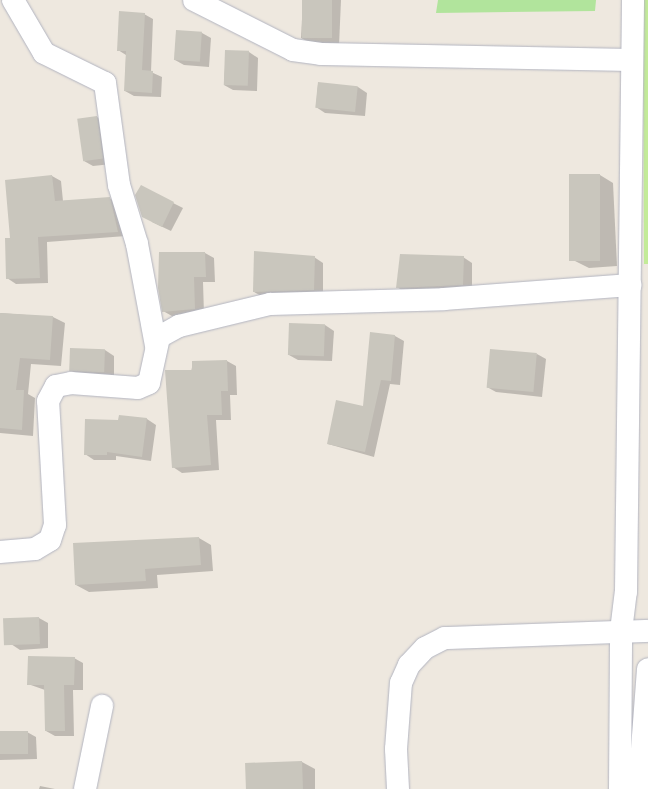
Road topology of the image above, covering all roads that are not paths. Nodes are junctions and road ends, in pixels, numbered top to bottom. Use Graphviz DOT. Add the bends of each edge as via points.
graph roads {
  1 [pos="13,0"];
  2 [pos="194,0"];
  3 [pos="633,0"];
  4 [pos="632,60"];
  5 [pos="630,285"];
  6 [pos="156,346"];
  7 [pos="0,552"];
  8 [pos="621,631"];
  9 [pos="648,631"];
  10 [pos="648,669"];
  11 [pos="102,706"];
  12 [pos="85,789"];
  13 [pos="398,789"];
  14 [pos="620,789"];
  15 [pos="639,789"];
  1 -- 6 [label="street" via="44,54 105,83 119,185 137,244"];
  2 -- 4 [label="street" via="293,50 307,52"];
  3 -- 4 [label="street"];
  4 -- 5 [label="street"];
  5 -- 6 [label="street" via="444,298 270,304 179,326 159,337"];
  5 -- 8 [label="street" via="626,592"];
  6 -- 7 [label="street" via="149,383 138,388 71,383 56,386 48,401 55,524 50,540 35,549"];
  8 -- 9 [label="street"];
  8 -- 13 [label="street" via="445,638 425,648 409,665 401,683 396,749"];
  8 -- 14 [label="street"];
  10 -- 15 [label="street"];
  11 -- 12 [label="street"];
}
